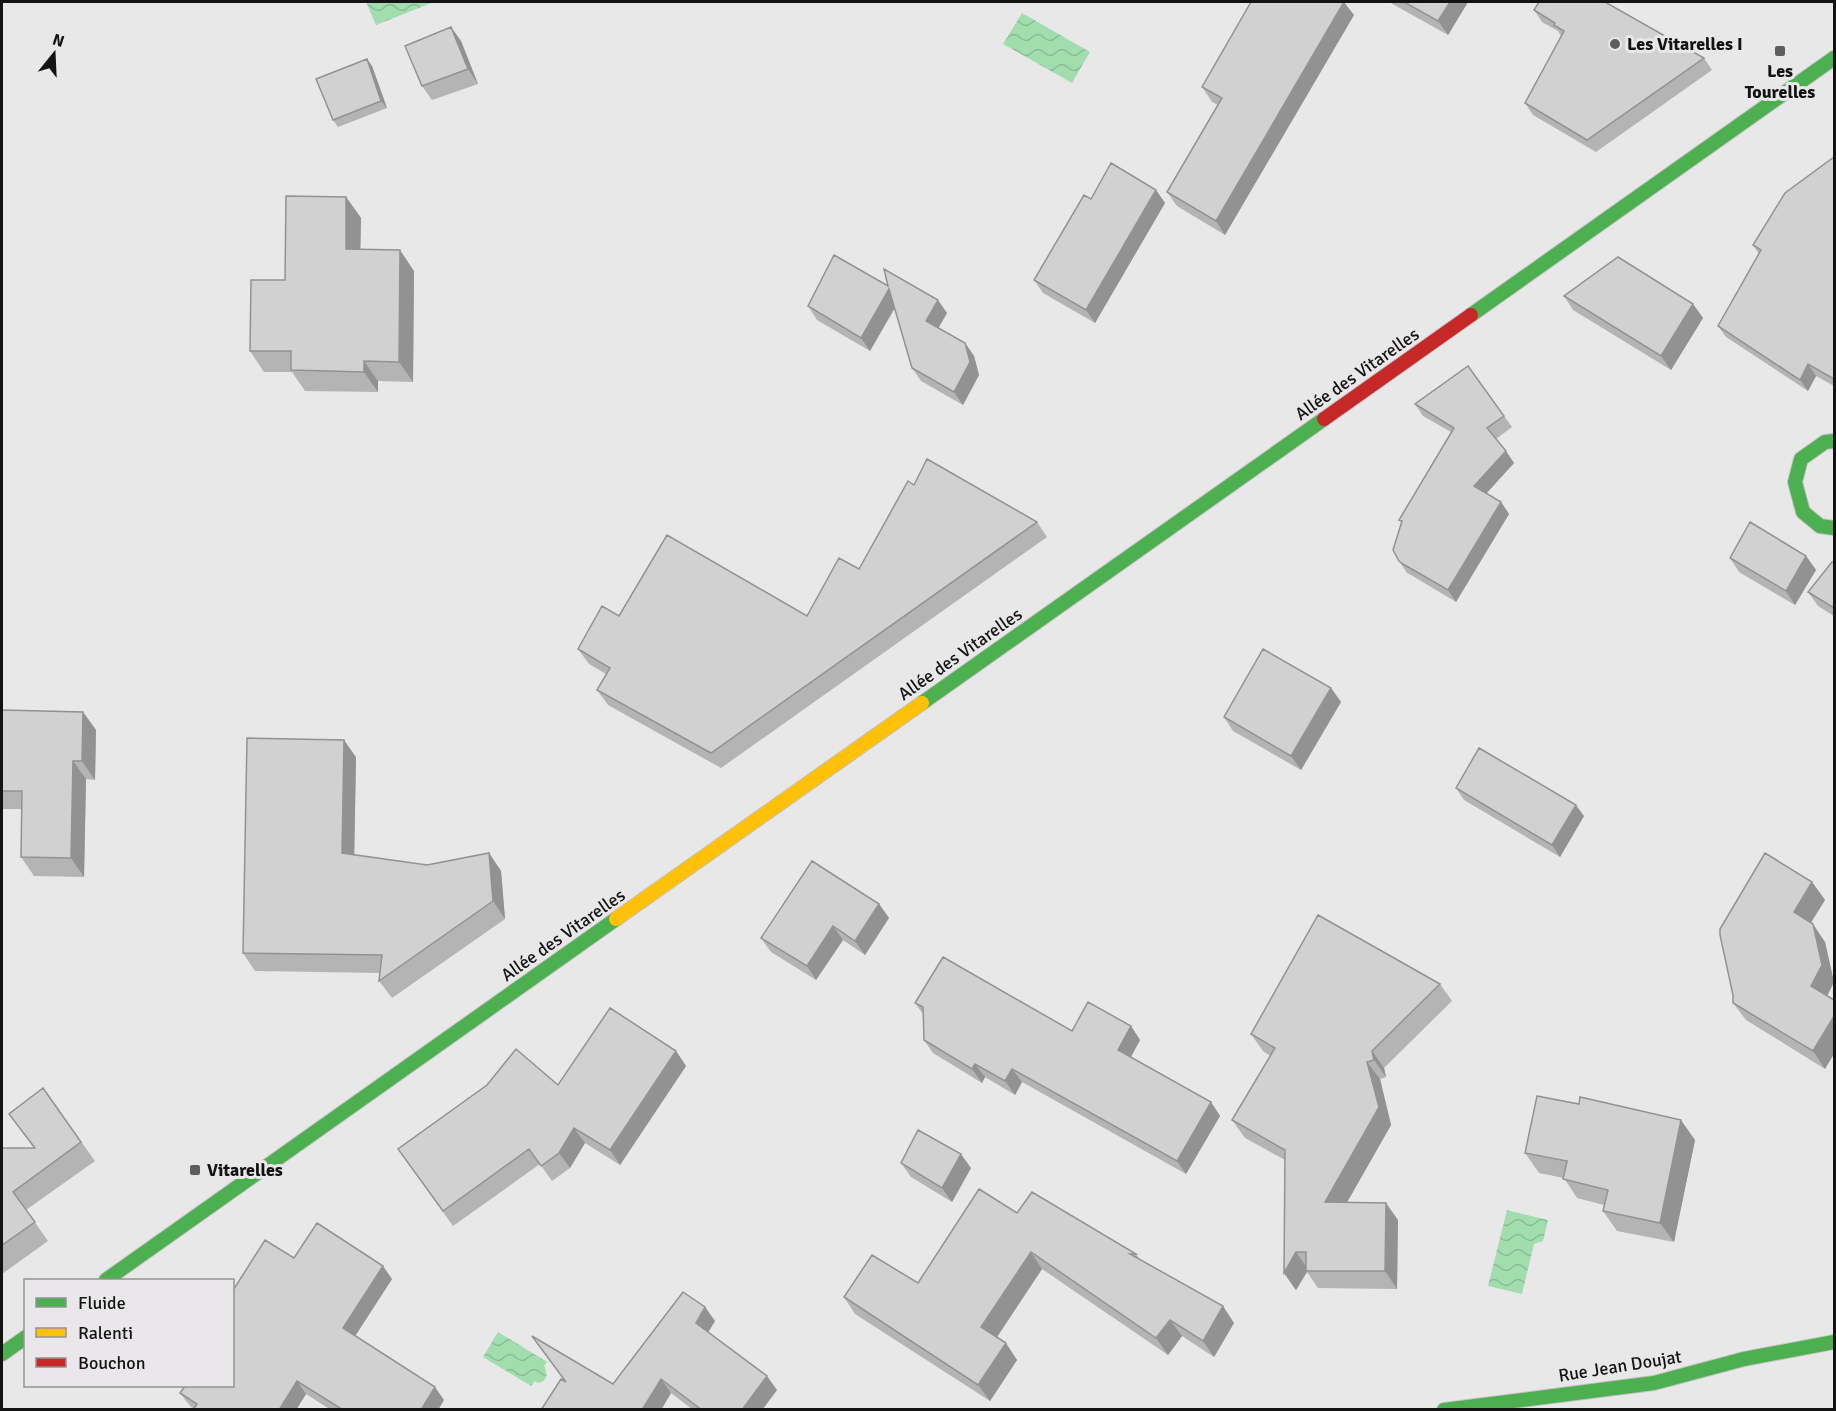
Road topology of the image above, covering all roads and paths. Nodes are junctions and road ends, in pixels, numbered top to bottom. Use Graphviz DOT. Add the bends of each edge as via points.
graph roads {
  1 [pos="1834,58"];
  2 [pos="1834,441"];
  3 [pos="1834,528"];
  4 [pos="109,1279"];
  5 [pos="24,1338"];
  6 [pos="1834,1342"];
  7 [pos="2,1353"];
  8 [pos="1444,1410"];
  1 -- 4 [label="main road, Allée des Vitarelles"];
  2 -- 3 [label="main road" via="1825,442 1801,459 1795,482 1803,512 1820,526"];
  5 -- 7 [label="main road"];
  6 -- 8 [label="main road, Rue Jean Doujat" via="1744,1359 1654,1383"];
}
